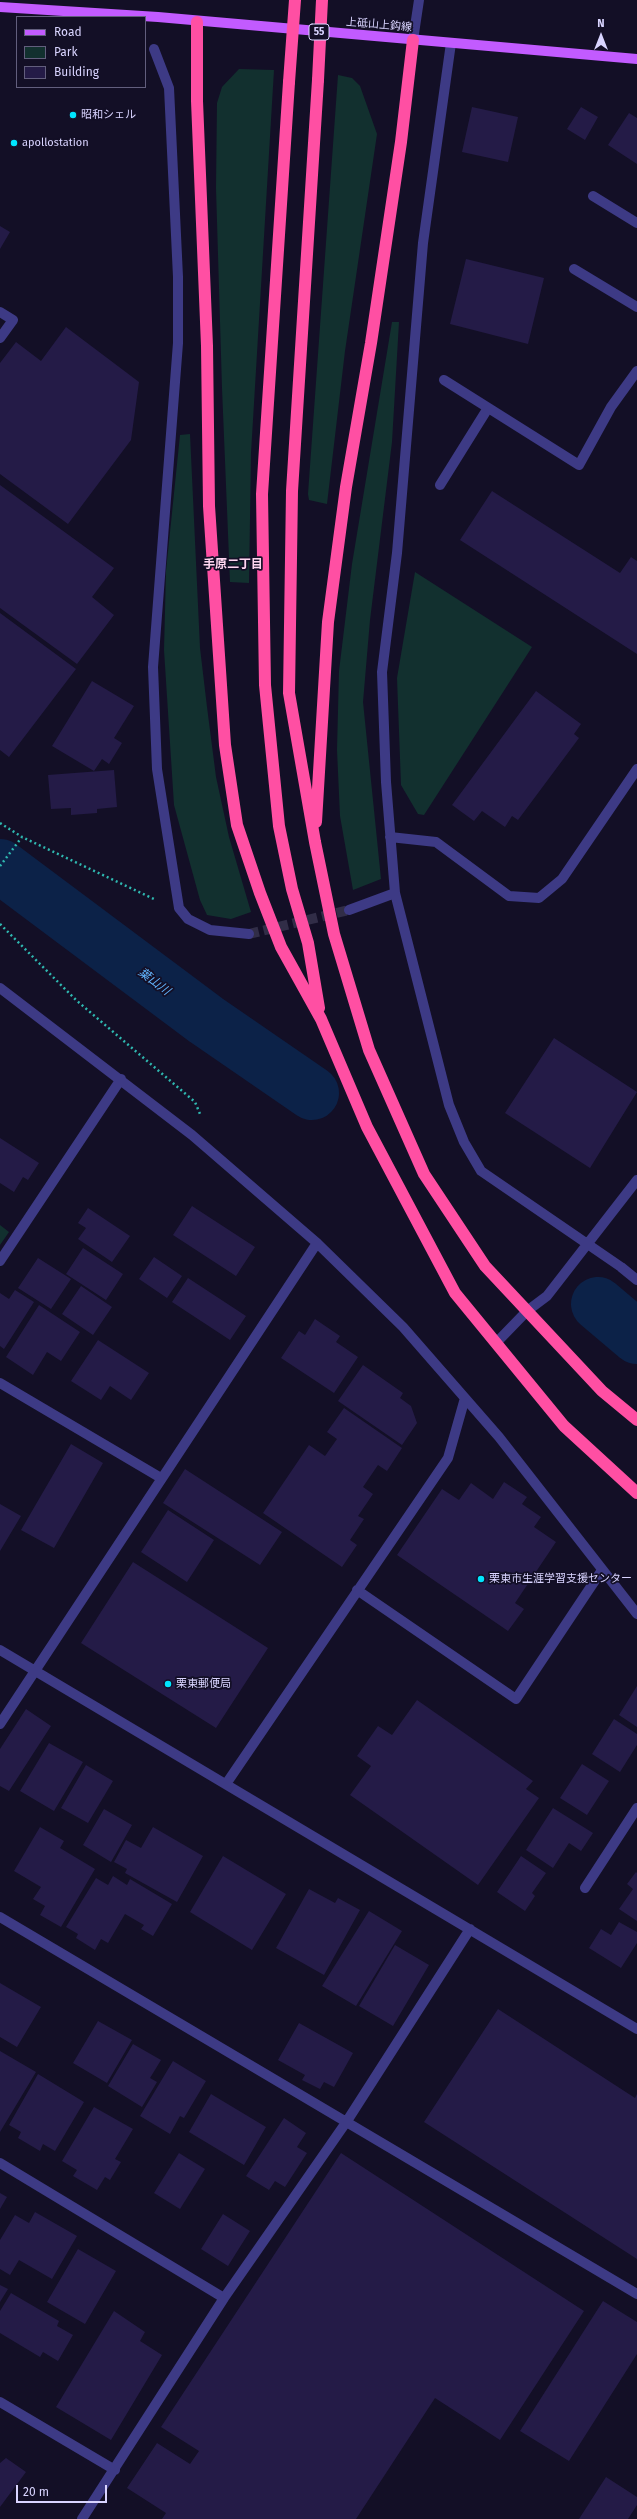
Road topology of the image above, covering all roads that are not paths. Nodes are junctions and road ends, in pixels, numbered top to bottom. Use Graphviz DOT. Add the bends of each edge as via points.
graph roads {
  1 [pos="295,0"];
  2 [pos="322,0"];
  3 [pos="419,0"];
  4 [pos="0,7"];
  5 [pos="142,16"];
  6 [pos="146,16"];
  7 [pos="197,22"];
  8 [pos="412,40"];
  9 [pos="451,43"];
  10 [pos="154,49"];
  11 [pos="637,59"];
  12 [pos="593,196"];
  13 [pos="637,223"];
  14 [pos="574,269"];
  15 [pos="637,307"];
  16 [pos="0,312"];
  17 [pos="0,338"];
  18 [pos="637,371"];
  19 [pos="444,380"];
  20 [pos="488,408"];
  21 [pos="440,485"];
  22 [pos="637,769"];
  23 [pos="390,837"];
  24 [pos="315,842"];
  25 [pos="395,893"];
  26 [pos="349,910"];
  27 [pos="249,934"];
  28 [pos="0,988"];
  29 [pos="321,1019"];
  30 [pos="121,1079"];
  31 [pos="637,1180"];
  32 [pos="317,1243"];
  33 [pos="588,1243"];
  34 [pos="0,1262"];
  35 [pos="637,1280"];
  36 [pos="527,1311"];
  37 [pos="496,1343"];
  38 [pos="0,1383"];
  39 [pos="465,1398"];
  40 [pos="637,1420"];
  41 [pos="161,1478"];
  42 [pos="637,1493"];
  43 [pos="602,1570"];
  44 [pos="357,1590"];
  45 [pos="637,1614"];
  46 [pos="0,1650"];
  47 [pos="35,1671"];
  48 [pos="0,1724"];
  49 [pos="226,1784"];
  50 [pos="637,1808"];
  51 [pos="585,1888"];
  52 [pos="0,1917"];
  53 [pos="470,1929"];
  54 [pos="637,2029"];
  55 [pos="347,2121"];
  56 [pos="0,2163"];
  57 [pos="637,2294"];
  58 [pos="224,2298"];
  59 [pos="0,2402"];
  60 [pos="115,2470"];
  61 [pos="82,2519"];
  1 -- 29 [label="highway, bridge" via="262,494 265,685 279,826 292,889 308,943"];
  2 -- 24 [label="highway, bridge" via="292,491 289,693"];
  3 -- 8 [label="street"];
  4 -- 5 [label="main road, 上砥山上鈎線 / 55"];
  6 -- 7 [label="main road, 上砥山上鈎線 / 55"];
  7 -- 8 [label="main road, 上砥山上鈎線 / 55"];
  7 -- 29 [label="highway" via="209,506 225,745 237,825 260,893 281,947"];
  8 -- 9 [label="main road, 上砥山上鈎線 / 55"];
  8 -- 24 [label="highway" via="401,142 371,344 346,487 328,622"];
  9 -- 11 [label="main road, 上砥山上鈎線 / 55"];
  9 -- 23 [label="street" via="423,243 397,553 382,672"];
  10 -- 27 [label="street" via="169,88 178,277 178,344 153,667 157,769 179,908 188,919 210,930"];
  12 -- 13 [label="street"];
  14 -- 15 [label="street"];
  16 -- 17 [label="street" via="13,320"];
  18 -- 20 [label="street" via="611,407 579,466"];
  19 -- 20 [label="street"];
  20 -- 21 [label="street"];
  22 -- 23 [label="street" via="562,879 539,898 509,896 436,842"];
  23 -- 25 [label="street"];
  24 -- 36 [label="highway" via="334,934 369,1050 424,1174 485,1266"];
  25 -- 26 [label="street"];
  25 -- 33 [label="street" via="449,1104 464,1142 482,1171"];
  28 -- 30 [label="street"];
  29 -- 37 [label="highway" via="367,1127 455,1293"];
  30 -- 32 [label="street" via="192,1135"];
  30 -- 34 [label="street"];
  31 -- 33 [label="street"];
  32 -- 39 [label="street" via="403,1327"];
  32 -- 41 [label="street"];
  33 -- 35 [label="street"];
  33 -- 36 [label="street" via="547,1296"];
  36 -- 37 [label="street"];
  36 -- 40 [label="highway" via="602,1391"];
  37 -- 42 [label="highway" via="564,1426"];
  38 -- 41 [label="street"];
  39 -- 43 [label="street"];
  39 -- 44 [label="street" via="448,1458"];
  41 -- 47 [label="street"];
  43 -- 44 [label="street" via="516,1699"];
  43 -- 45 [label="street"];
  44 -- 49 [label="street"];
  46 -- 47 [label="street"];
  47 -- 48 [label="street"];
  47 -- 49 [label="street"];
  49 -- 53 [label="street"];
  50 -- 51 [label="street"];
  52 -- 55 [label="street"];
  53 -- 54 [label="street"];
  53 -- 55 [label="street"];
  55 -- 57 [label="street"];
  55 -- 58 [label="street"];
  56 -- 58 [label="street"];
  58 -- 60 [label="street"];
  59 -- 60 [label="street"];
  60 -- 61 [label="street"];
}
